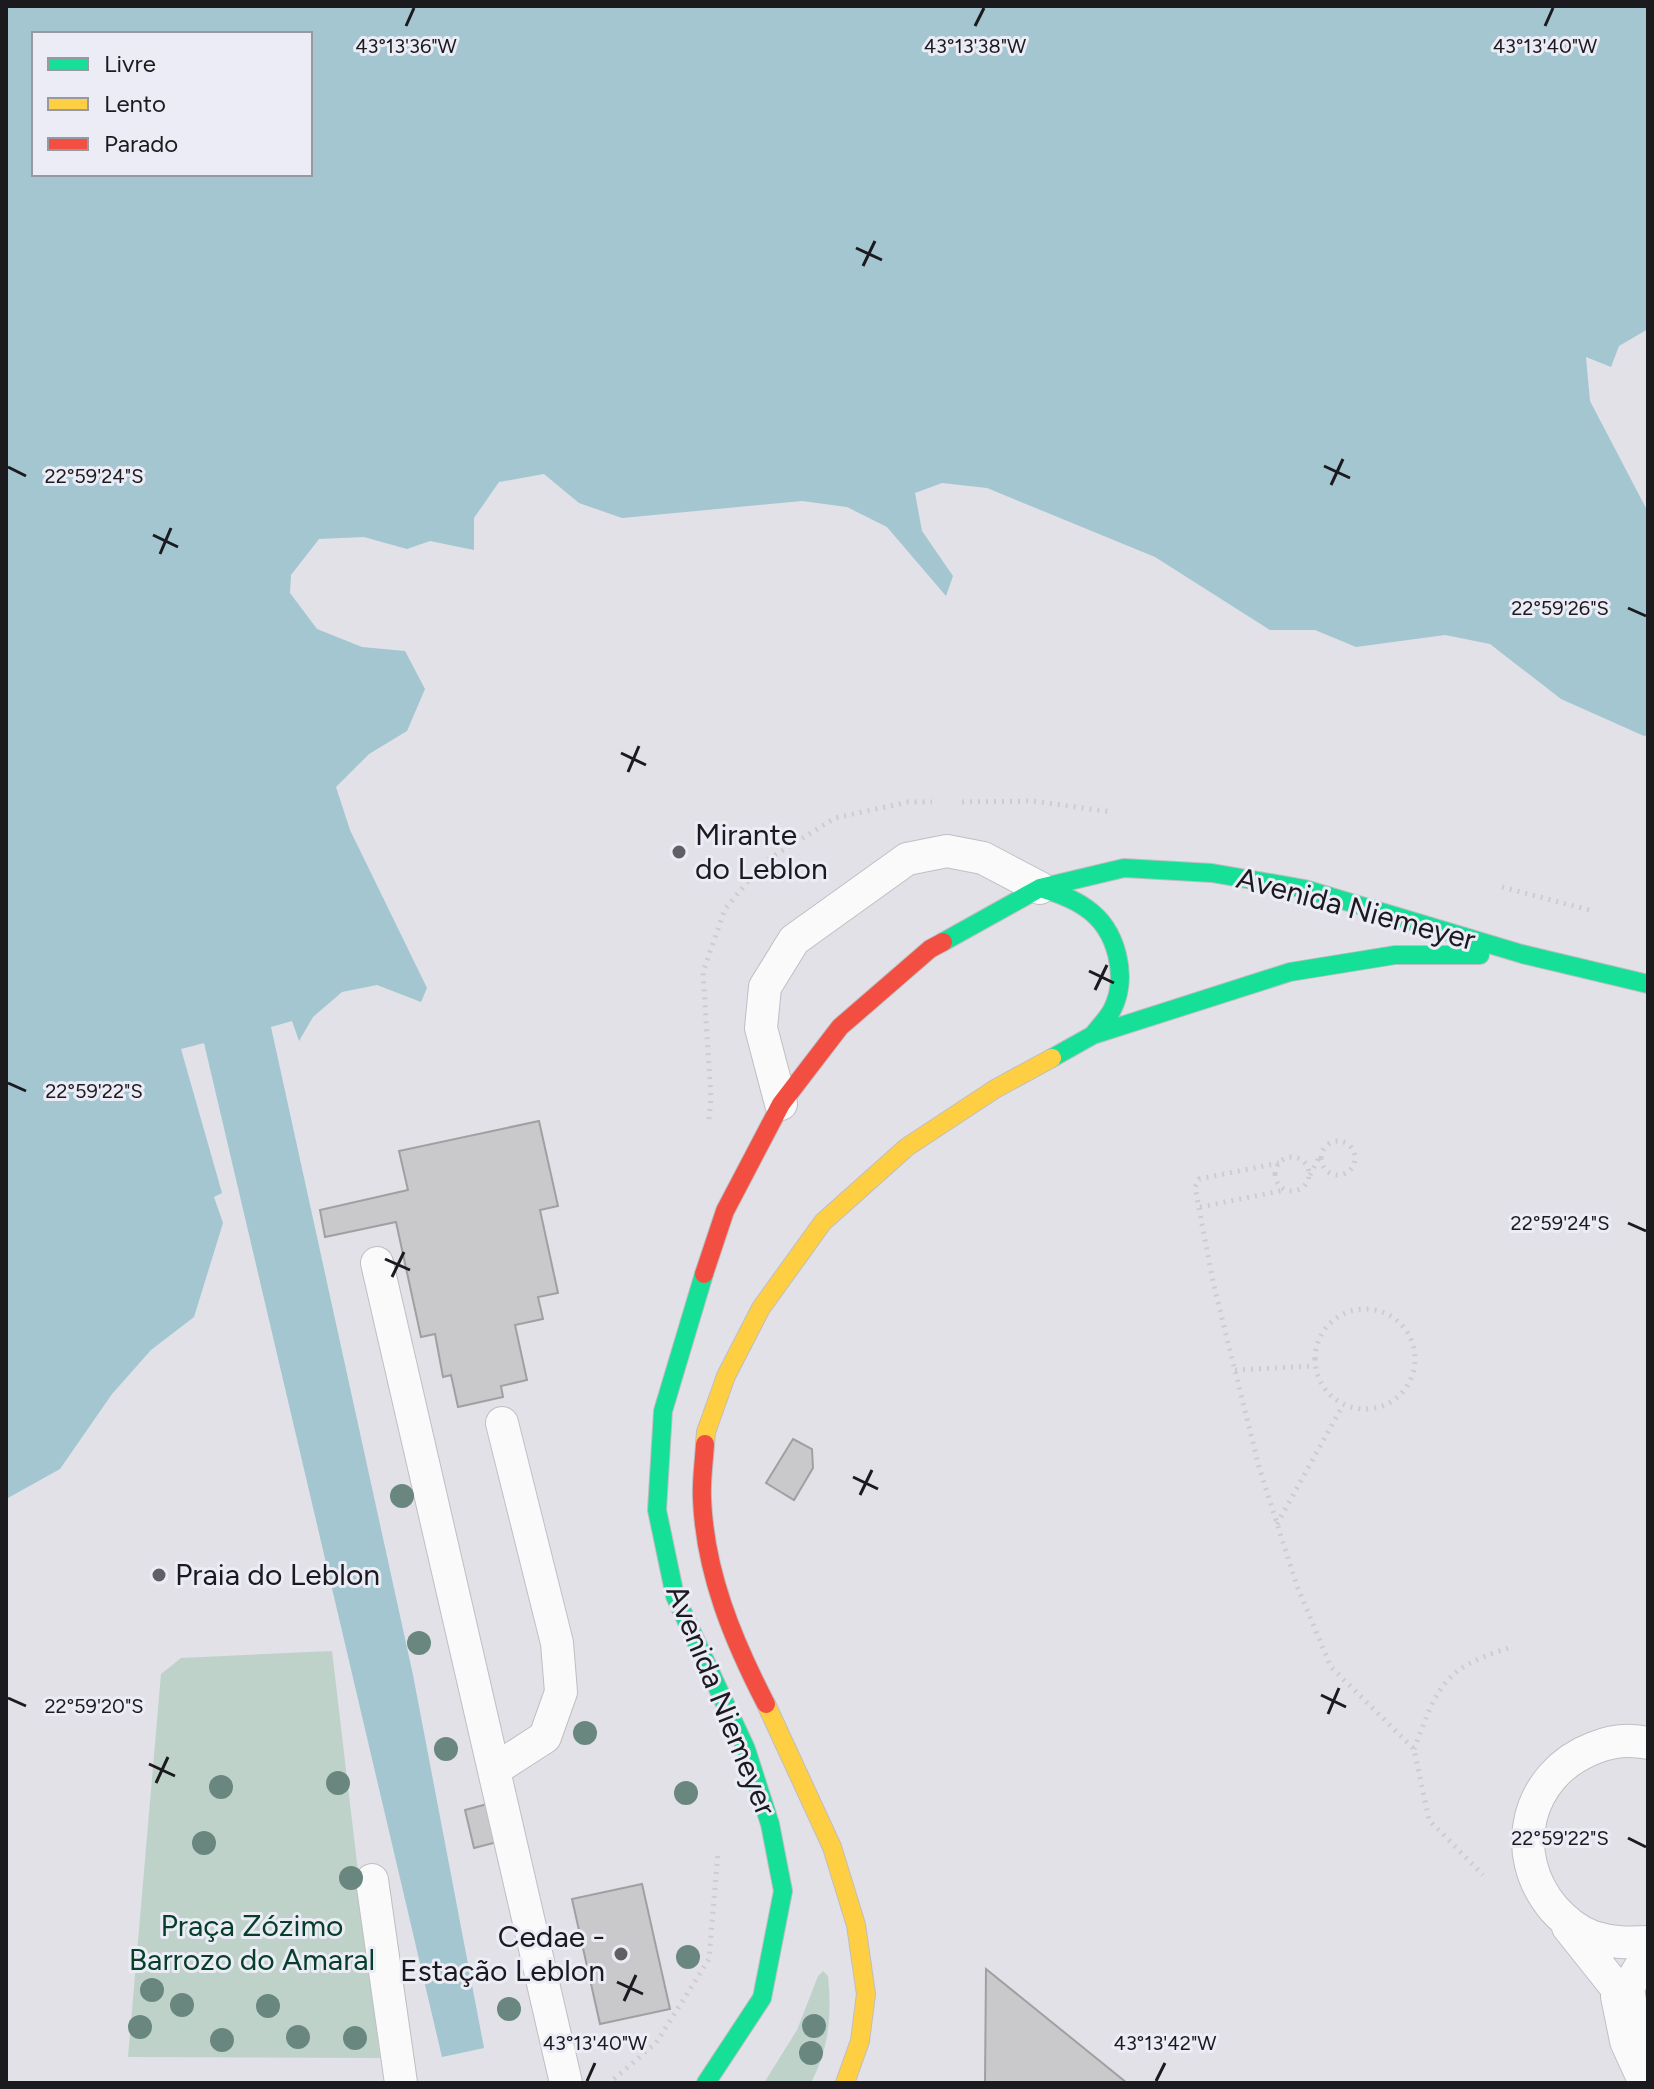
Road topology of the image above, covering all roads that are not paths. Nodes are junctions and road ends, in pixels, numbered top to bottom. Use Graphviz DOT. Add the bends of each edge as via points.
graph roads {
  1 [pos="1040,888"];
  2 [pos="1522,954"];
  3 [pos="1648,984"];
  4 [pos="1093,1035"];
  5 [pos="781,1104"];
  6 [pos="377,1263"];
  7 [pos="502,1423"];
  8 [pos="1648,1743"];
  9 [pos="494,1770"];
  10 [pos="372,1880"];
  11 [pos="1541,1893"];
  12 [pos="1648,1942"];
  13 [pos="1648,1954"];
  14 [pos="1623,1996"];
  15 [pos="1648,2075"];
  16 [pos="401,2083"];
  17 [pos="566,2083"];
  18 [pos="706,2083"];
  19 [pos="845,2083"];
  1 -- 2 [label="main road, Avenida Niemeyer" via="1124,868 1212,873 1305,889"];
  1 -- 4 [label="main road" via="1095,915 1114,942 1121,975 1113,1008"];
  1 -- 5 [label="main road, Avenida Niemeyer" via="930,949 840,1027"];
  1 -- 5 [label="lane" via="983,858 947,851 907,859 794,940 765,987 761,1028"];
  2 -- 3 [label="main road, Avenida Niemeyer"];
  2 -- 4 [label="main road, Avenida Niemeyer" via="1395,955 1290,972"];
  4 -- 19 [label="main road, Avenida Niemeyer" via="995,1089 907,1147 823,1222 761,1308 726,1376 706,1432 702,1499 712,1571 737,1647 832,1847 856,1925 866,1994 860,2041"];
  5 -- 18 [label="main road, Avenida Niemeyer" via="725,1211 663,1411 657,1510 675,1596 746,1749 770,1824 783,1891 762,1998"];
  6 -- 9 [label="lane"];
  7 -- 9 [label="lane" via="557,1643 561,1692 545,1737"];
  8 -- 11 [label="lane" via="1607,1742 1577,1754 1552,1774 1536,1801 1527,1832 1529,1863"];
  9 -- 17 [label="lane"];
  10 -- 16 [label="lane"];
  11 -- 12 [label="lane" via="1563,1919 1590,1936 1623,1944"];
  11 -- 14 [label="lane"];
  13 -- 14 [label="lane"];
  14 -- 15 [label="street" via="1632,2040"];
}
